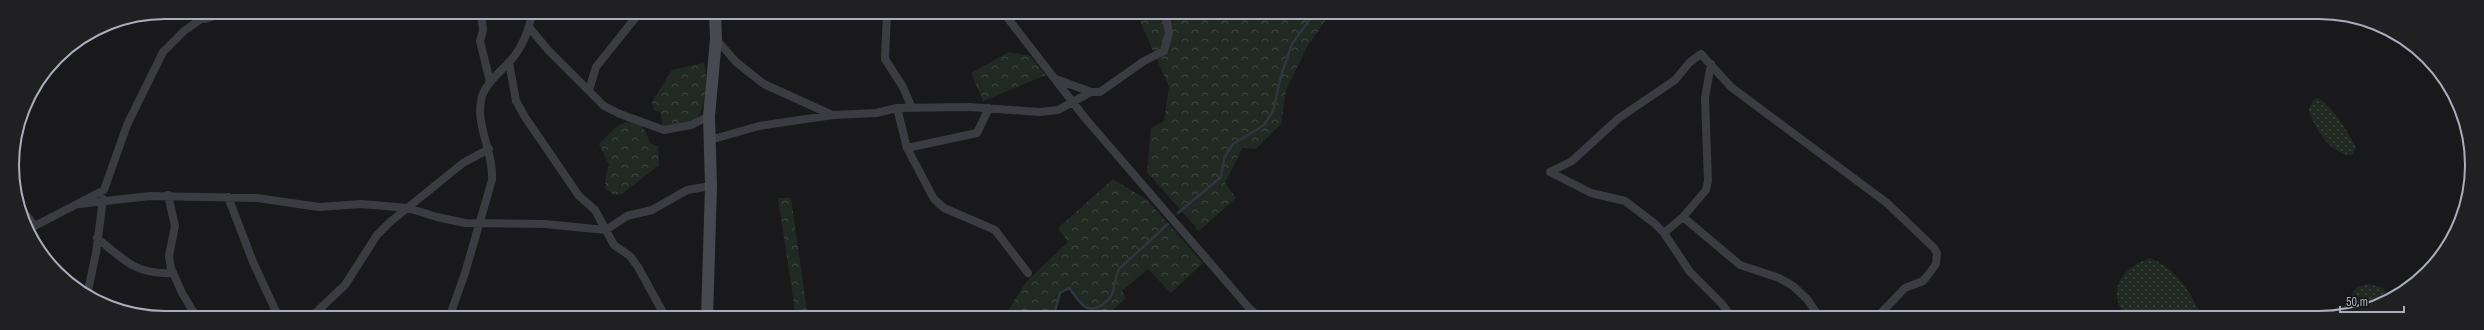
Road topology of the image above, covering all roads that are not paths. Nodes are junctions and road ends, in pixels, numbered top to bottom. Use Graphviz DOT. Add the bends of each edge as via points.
graph roads {
  1 [pos="200,19"];
  2 [pos="204,19"];
  3 [pos="482,19"];
  4 [pos="530,19"];
  5 [pos="634,19"];
  6 [pos="715,19"];
  7 [pos="887,19"];
  8 [pos="1009,19"];
  9 [pos="1166,19"];
  10 [pos="197,21"];
  11 [pos="529,26"];
  12 [pos="716,39"];
  13 [pos="509,62"];
  14 [pos="1711,64"];
  15 [pos="1056,79"];
  16 [pos="490,82"];
  17 [pos="589,90"];
  18 [pos="1091,92"];
  19 [pos="1072,102"];
  20 [pos="911,106"];
  21 [pos="897,108"];
  22 [pos="990,108"];
  23 [pos="833,115"];
  24 [pos="709,116"];
  25 [pos="710,140"];
  26 [pos="907,148"];
  27 [pos="489,149"];
  28 [pos="711,186"];
  29 [pos="104,190"];
  30 [pos="168,195"];
  31 [pos="228,197"];
  32 [pos="102,202"];
  33 [pos="79,204"];
  34 [pos="408,208"];
  35 [pos="1683,218"];
  36 [pos="481,223"];
  37 [pos="32,227"];
  38 [pos="606,230"];
  39 [pos="1664,232"];
  40 [pos="97,238"];
  41 [pos="173,272"];
  42 [pos="1028,273"];
  43 [pos="88,288"];
  44 [pos="193,311"];
  45 [pos="276,311"];
  46 [pos="318,311"];
  47 [pos="450,311"];
  48 [pos="662,311"];
  49 [pos="707,311"];
  50 [pos="1252,311"];
  51 [pos="1727,311"];
  52 [pos="1815,311"];
  53 [pos="1883,311"];
  1 -- 10 [label="street"];
  2 -- 10 [label="street"];
  3 -- 16 [label="street" via="483,30 480,41"];
  4 -- 11 [label="street"];
  5 -- 17 [label="street" via="596,67"];
  6 -- 12 [label="street"];
  7 -- 20 [label="street" via="885,59 903,87"];
  8 -- 15 [label="street"];
  9 -- 18 [label="street" via="1169,33 1164,51 1144,61 1100,92"];
  10 -- 29 [label="street" via="163,52 127,125"];
  11 -- 13 [label="street" via="520,47"];
  11 -- 17 [label="street" via="548,50"];
  12 -- 23 [label="street" via="736,62 764,84"];
  12 -- 24 [label="street"];
  13 -- 16 [label="street"];
  13 -- 38 [label="street" via="516,101 525,117 579,196 595,210"];
  14 -- 35 [label="street" via="1705,98 1708,181 1706,190"];
  14 -- 39 [label="street" via="1701,54 1696,57 1675,80 1619,118 1572,161 1550,172 1591,193 1625,201"];
  14 -- 53 [label="street" via="1736,91 1888,203 1934,248 1937,253 1936,264 1928,275 1923,281 1905,288"];
  15 -- 18 [label="street"];
  15 -- 19 [label="street"];
  16 -- 27 [label="street" via="482,95 480,109 482,129"];
  17 -- 24 [label="street" via="604,106 664,130 691,125"];
  18 -- 19 [label="street"];
  19 -- 22 [label="street" via="1058,110 1040,112"];
  19 -- 50 [label="street"];
  20 -- 21 [label="street"];
  20 -- 22 [label="street"];
  21 -- 23 [label="street" via="876,113"];
  21 -- 26 [label="street"];
  22 -- 26 [label="street" via="977,133"];
  23 -- 25 [label="street" via="759,126"];
  24 -- 25 [label="street"];
  25 -- 28 [label="street"];
  26 -- 42 [label="street" via="926,187 938,204 995,230"];
  27 -- 34 [label="street" via="463,163"];
  27 -- 36 [label="street" via="493,169 492,180"];
  28 -- 38 [label="street" via="687,190 652,210 627,216"];
  28 -- 49 [label="street"];
  29 -- 32 [label="street"];
  29 -- 33 [label="street"];
  30 -- 31 [label="street"];
  30 -- 32 [label="street"];
  30 -- 41 [label="street" via="174,226 169,256"];
  31 -- 34 [label="street" via="257,198 319,207 361,204"];
  31 -- 45 [label="street" via="255,267"];
  32 -- 33 [label="street"];
  32 -- 40 [label="street"];
  33 -- 37 [label="street"];
  34 -- 36 [label="street" via="437,217"];
  34 -- 46 [label="street" via="377,235 346,285"];
  35 -- 39 [label="street"];
  35 -- 52 [label="street" via="1740,265 1779,278 1793,286"];
  36 -- 38 [label="street"];
  36 -- 47 [label="street"];
  38 -- 48 [label="street" via="614,245 630,256 638,267"];
  39 -- 51 [label="street" via="1690,272"];
  40 -- 41 [label="street" via="128,263 144,271 154,274"];
  40 -- 43 [label="street"];
  41 -- 44 [label="street"];
}
